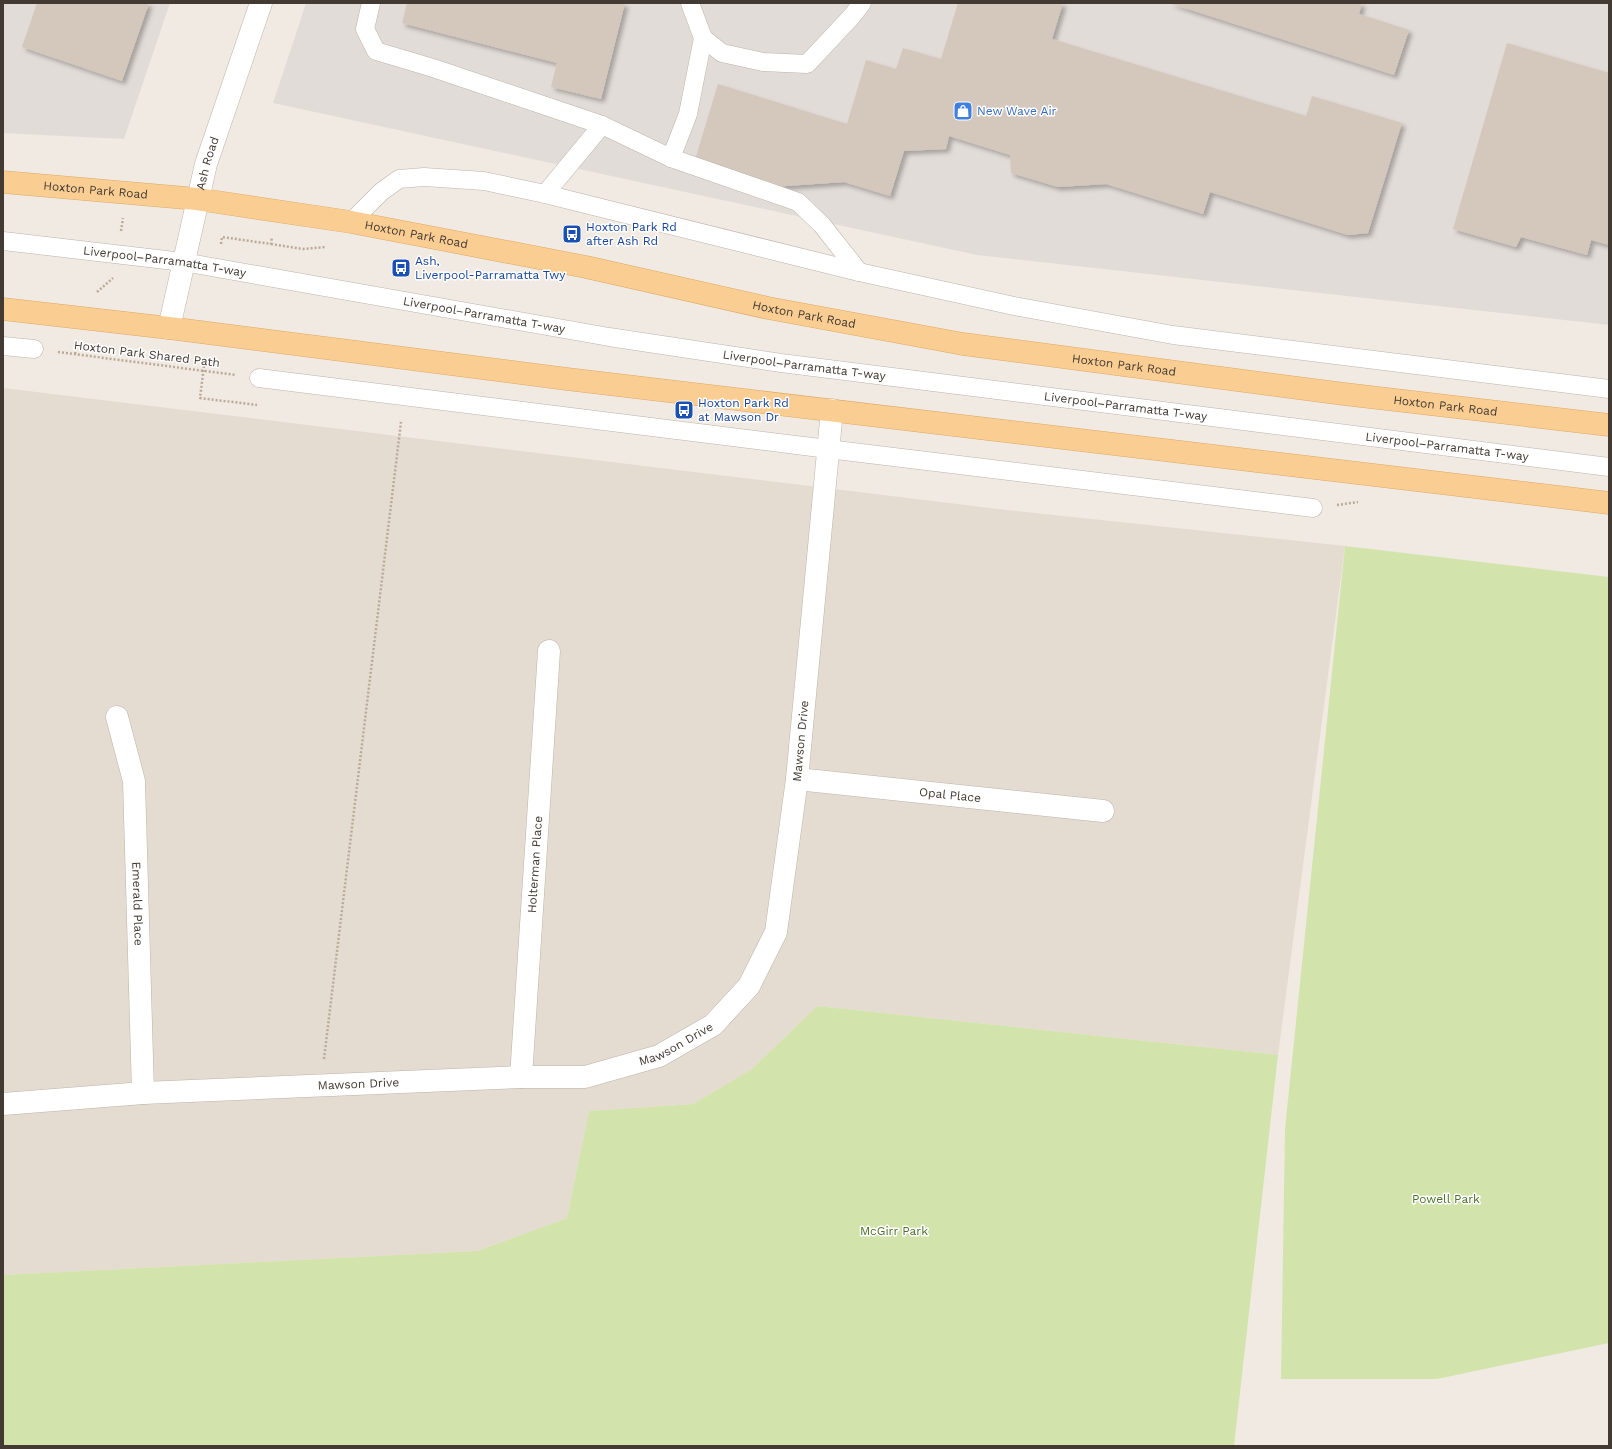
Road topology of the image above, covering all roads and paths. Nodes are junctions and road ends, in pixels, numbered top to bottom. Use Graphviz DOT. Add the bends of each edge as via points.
graph roads {
  1 [pos="261,3"];
  2 [pos="371,3"];
  3 [pos="690,3"];
  4 [pos="862,3"];
  5 [pos="703,38"];
  6 [pos="602,126"];
  7 [pos="670,158"];
  8 [pos="3,182"];
  9 [pos="545,194"];
  10 [pos="197,199"];
  11 [pos="124,214"];
  12 [pos="352,222"];
  13 [pos="272,233"];
  14 [pos="121,234"];
  15 [pos="3,241"];
  16 [pos="271,244"];
  17 [pos="334,248"];
  18 [pos="220,251"];
  19 [pos="183,262"];
  20 [pos="859,272"];
  21 [pos="116,275"];
  22 [pos="96,293"];
  23 [pos="3,309"];
  24 [pos="169,328"];
  25 [pos="3,346"];
  26 [pos="34,348"];
  27 [pos="203,370"];
  28 [pos="258,378"];
  29 [pos="1609,389"];
  30 [pos="262,405"];
  31 [pos="832,410"];
  32 [pos="395,421"];
  33 [pos="1609,425"];
  34 [pos="828,450"];
  35 [pos="1609,467"];
  36 [pos="1609,504"];
  37 [pos="1313,508"];
  38 [pos="549,651"];
  39 [pos="117,717"];
  40 [pos="797,779"];
  41 [pos="1104,810"];
  42 [pos="521,1077"];
  43 [pos="321,1086"];
  44 [pos="143,1093"];
  45 [pos="3,1104"];
  1 -- 10 [label="street, Ash Road" via="206,164"];
  2 -- 6 [label="lane" via="365,29 376,51"];
  3 -- 5 [label="lane"];
  4 -- 5 [label="lane" via="807,64 763,62 722,53"];
  5 -- 7 [label="lane" via="688,114"];
  6 -- 7 [label="lane"];
  6 -- 9 [label="lane"];
  7 -- 20 [label="lane" via="798,202 822,225"];
  8 -- 10 [label="main road, Hoxton Park Road"];
  9 -- 12 [label="lane" via="484,181 424,177 399,179 381,192"];
  9 -- 20 [label="lane"];
  10 -- 12 [label="main road, Hoxton Park Road"];
  10 -- 19 [label="street, Ash Road"];
  11 -- 14 [label="path"];
  12 -- 33 [label="main road, Hoxton Park Road" via="586,267 768,308 963,344"];
  13 -- 16 [label="path"];
  15 -- 19 [label="lane, Liverpool–Parramatta T-way"];
  16 -- 17 [label="path" via="303,249"];
  16 -- 18 [label="path" via="222,237"];
  19 -- 24 [label="street, Ash Road"];
  19 -- 35 [label="lane, Liverpool–Parramatta T-way" via="609,337 773,362"];
  20 -- 29 [label="lane" via="1014,306 1173,335"];
  21 -- 22 [label="path"];
  23 -- 24 [label="main road"];
  24 -- 31 [label="main road"];
  25 -- 26 [label="lane"];
  26 -- 27 [label="path, Hoxton Park Shared Path"];
  27 -- 28 [label="path, Hoxton Park Shared Path"];
  27 -- 30 [label="path" via="200,398"];
  28 -- 34 [label="lane"];
  31 -- 34 [label="street, Mawson Drive"];
  31 -- 36 [label="main road"];
  32 -- 43 [label="path" via="403,422"];
  34 -- 37 [label="lane"];
  34 -- 40 [label="street, Mawson Drive"];
  38 -- 42 [label="street, Holterman Place"];
  39 -- 44 [label="street, Emerald Place" via="134,781"];
  40 -- 41 [label="street, Opal Place"];
  40 -- 42 [label="street, Mawson Drive" via="776,932 749,986 713,1025 659,1056 585,1077"];
  42 -- 43 [label="street, Mawson Drive"];
  43 -- 44 [label="street, Mawson Drive"];
  44 -- 45 [label="street, Mawson Drive"];
}
